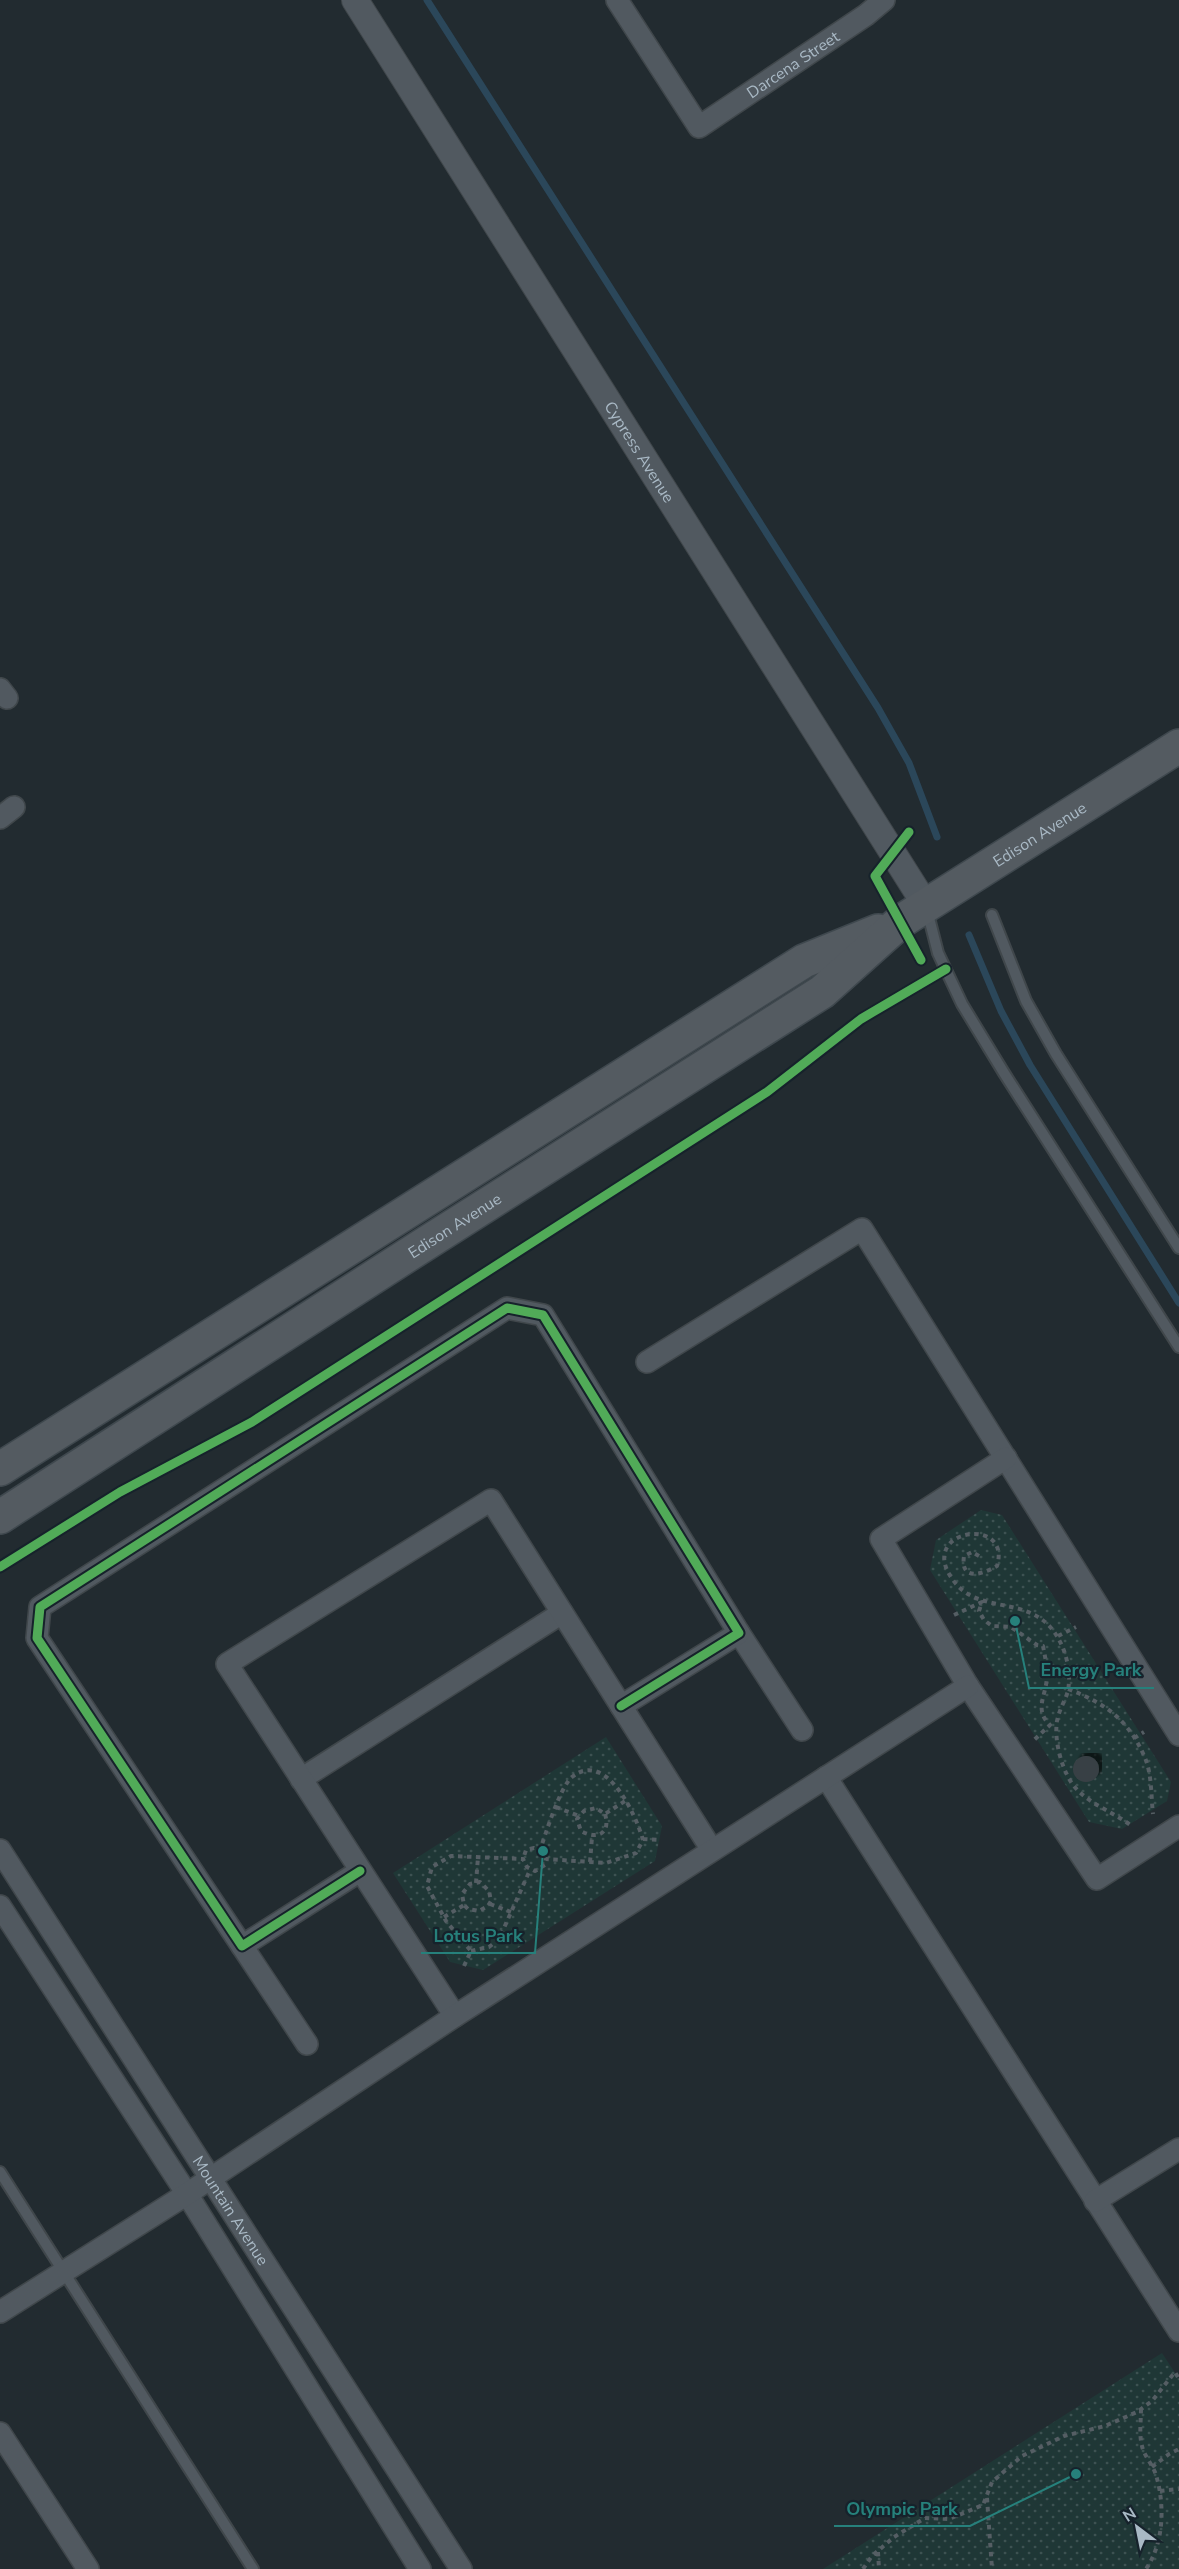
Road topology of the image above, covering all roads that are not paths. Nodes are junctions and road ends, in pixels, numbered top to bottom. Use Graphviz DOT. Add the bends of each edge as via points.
graph roads {
  1 [pos="355,0"];
  2 [pos="617,0"];
  3 [pos="884,0"];
  4 [pos="1179,746"];
  5 [pos="912,913"];
  6 [pos="992,915"];
  7 [pos="1179,1248"];
  8 [pos="1179,1347"];
  9 [pos="647,1362"];
  10 [pos="1006,1458"];
  11 [pos="0,1469"];
  12 [pos="0,1517"];
  13 [pos="562,1613"];
  14 [pos="739,1633"];
  15 [pos="968,1686"];
  16 [pos="621,1706"];
  17 [pos="802,1730"];
  18 [pos="1179,1735"];
  19 [pos="826,1777"];
  20 [pos="301,1779"];
  21 [pos="1179,1826"];
  22 [pos="0,1850"];
  23 [pos="712,1850"];
  24 [pos="360,1871"];
  25 [pos="0,1906"];
  26 [pos="242,1946"];
  27 [pos="455,2016"];
  28 [pos="307,2044"];
  29 [pos="1179,2149"];
  30 [pos="0,2172"];
  31 [pos="211,2178"];
  32 [pos="187,2194"];
  33 [pos="1095,2201"];
  34 [pos="63,2270"];
  35 [pos="0,2312"];
  36 [pos="1179,2331"];
  37 [pos="0,2433"];
  38 [pos="6,2455"];
  39 [pos="88,2569"];
  40 [pos="253,2569"];
  41 [pos="420,2569"];
  42 [pos="460,2569"];
  1 -- 5 [label="street, Cypress Avenue"];
  2 -- 3 [label="street, Darcena Street" via="699,127"];
  4 -- 5 [label="main road, Edison Avenue"];
  5 -- 8 [label="lane" via="938,953 962,1004"];
  5 -- 11 [label="main road, Edison Avenue" via="804,961"];
  5 -- 12 [label="main road, Edison Avenue" via="822,992"];
  6 -- 7 [label="lane" via="1031,1010"];
  9 -- 10 [label="street" via="862,1229"];
  10 -- 15 [label="street" via="881,1539"];
  10 -- 18 [label="street"];
  13 -- 16 [label="street"];
  13 -- 20 [label="street"];
  13 -- 20 [label="street" via="491,1500 227,1664"];
  14 -- 16 [label="street"];
  14 -- 17 [label="street"];
  14 -- 26 [label="street" via="543,1316 507,1308 40,1607 38,1638"];
  15 -- 19 [label="street"];
  15 -- 21 [label="street" via="1097,1879"];
  16 -- 23 [label="street"];
  19 -- 23 [label="street"];
  19 -- 33 [label="street"];
  20 -- 24 [label="street"];
  22 -- 31 [label="street, Mountain Avenue"];
  23 -- 27 [label="street"];
  24 -- 26 [label="street"];
  24 -- 27 [label="street"];
  25 -- 32 [label="street, Mountain Avenue"];
  26 -- 28 [label="street"];
  27 -- 31 [label="street"];
  29 -- 33 [label="street"];
  30 -- 34 [label="lane"];
  31 -- 32 [label="street"];
  31 -- 42 [label="street, Mountain Avenue"];
  32 -- 34 [label="street"];
  32 -- 41 [label="street, Mountain Avenue"];
  33 -- 36 [label="street"];
  34 -- 35 [label="street"];
  34 -- 40 [label="lane"];
  37 -- 38 [label="street"];
  38 -- 39 [label="street"];
}
